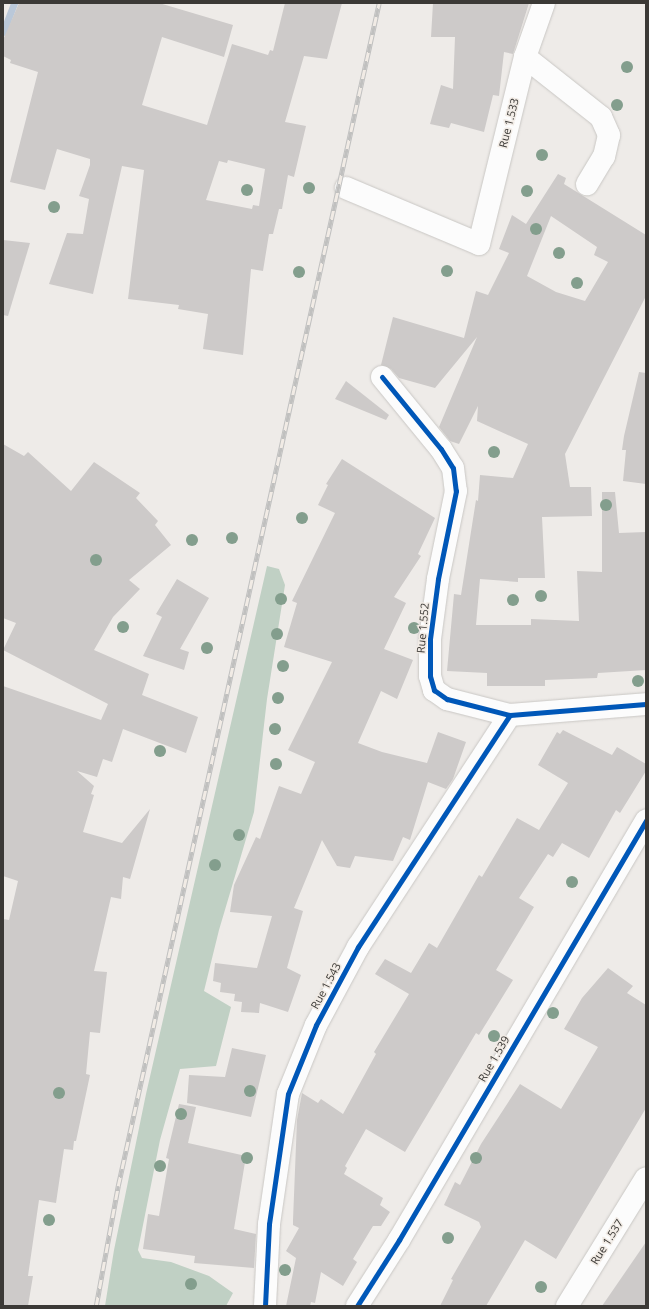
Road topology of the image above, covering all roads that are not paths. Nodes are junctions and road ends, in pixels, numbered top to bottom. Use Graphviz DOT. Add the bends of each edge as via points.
graph roads {
  1 [pos="544,3"];
  2 [pos="525,57"];
  3 [pos="587,184"];
  4 [pos="346,188"];
  5 [pos="382,377"];
  6 [pos="646,704"];
  7 [pos="510,715"];
  8 [pos="646,820"];
  9 [pos="646,1178"];
  10 [pos="265,1306"];
  11 [pos="357,1306"];
  12 [pos="567,1306"];
  1 -- 2 [label="street, Rue 1.533"];
  2 -- 3 [label="street" via="601,117 609,135 604,156"];
  2 -- 4 [label="street, Rue 1.533" via="479,244"];
  5 -- 7 [label="street, Rue 1.552" via="441,449 453,468 456,491 438,579 430,639 430,676 434,690 447,699"];
  6 -- 7 [label="street, Rue 1.552"];
  7 -- 10 [label="street, Rue 1.543" via="358,947 316,1025 288,1094 275,1168"];
  8 -- 11 [label="street, Rue 1.539" via="399,1240"];
  9 -- 12 [label="street, Rue 1.537"];
}
